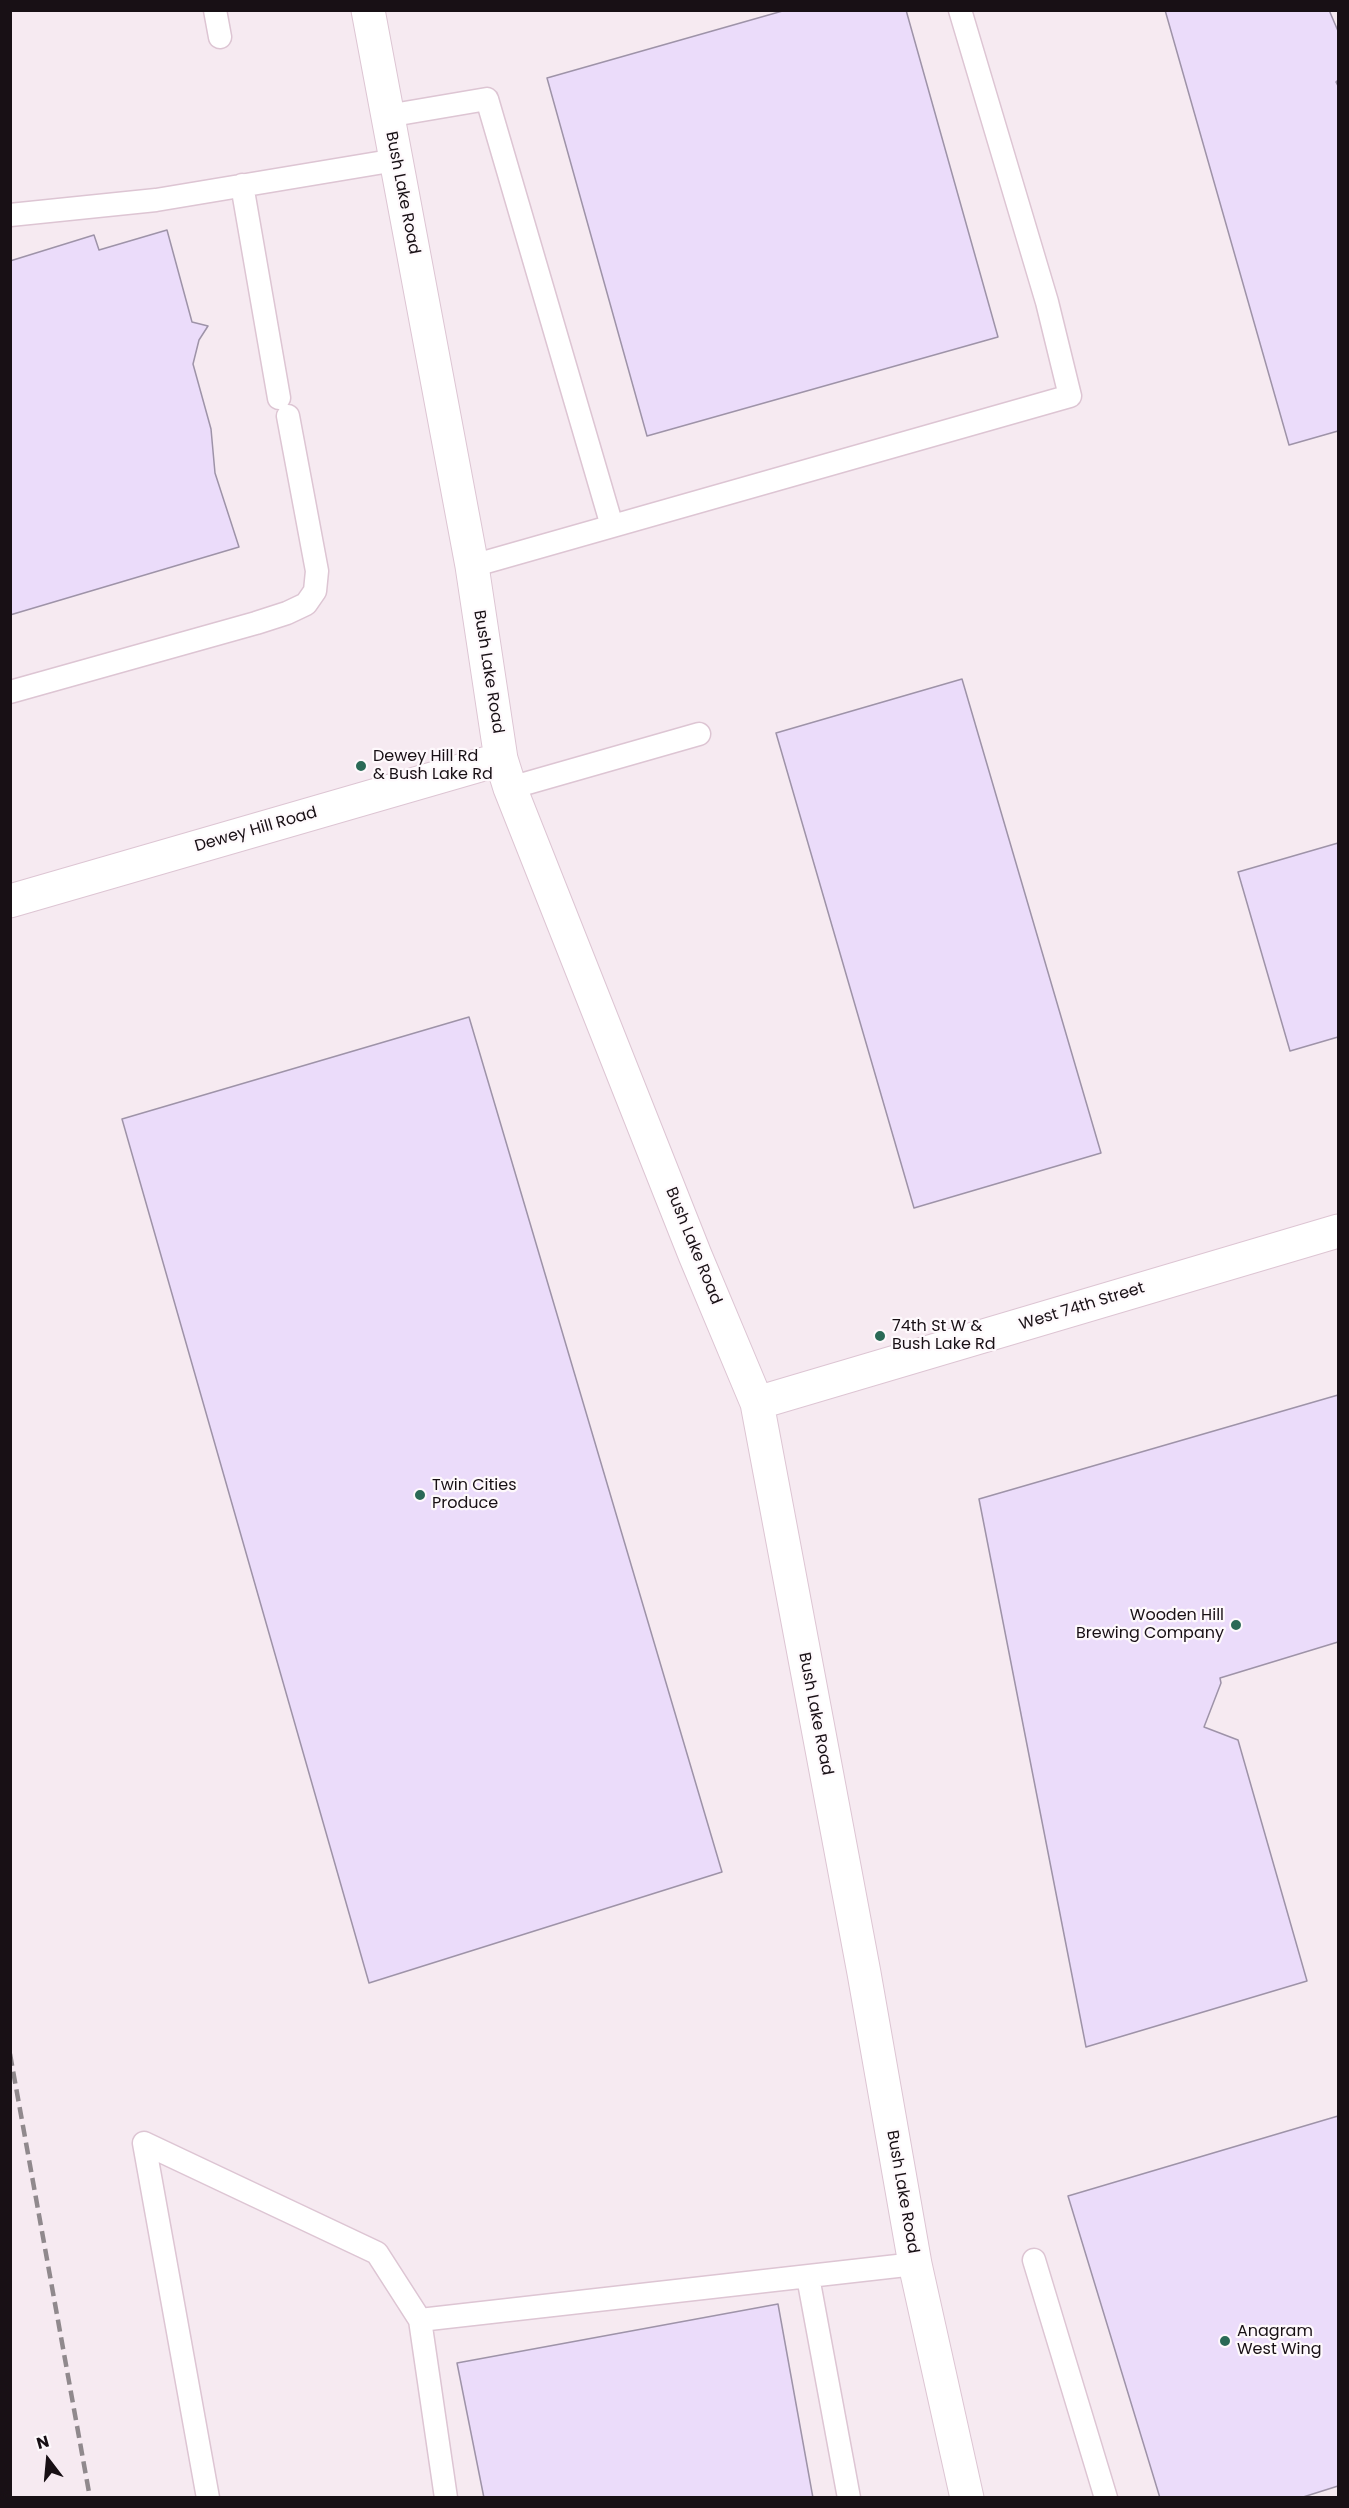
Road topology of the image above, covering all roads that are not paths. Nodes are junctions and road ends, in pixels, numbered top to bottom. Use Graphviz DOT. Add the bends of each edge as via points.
graph roads {
  1 [pos="215,10"];
  2 [pos="368,10"];
  3 [pos="960,10"];
  4 [pos="220,37"];
  5 [pos="387,116"];
  6 [pos="396,160"];
  7 [pos="242,185"];
  8 [pos="10,216"];
  9 [pos="612,526"];
  10 [pos="472,566"];
  11 [pos="10,692"];
  12 [pos="699,734"];
  13 [pos="506,773"];
  14 [pos="10,901"];
  15 [pos="1338,1231"];
  16 [pos="757,1403"];
  17 [pos="1034,2260"];
  18 [pos="915,2264"];
  19 [pos="808,2277"];
  20 [pos="420,2320"];
  21 [pos="208,2498"];
  22 [pos="446,2498"];
  23 [pos="849,2498"];
  24 [pos="967,2498"];
  25 [pos="1106,2498"];
  1 -- 4 [label="lane"];
  2 -- 5 [label="street, Bush Lake Road"];
  3 -- 9 [label="lane" via="1070,396"];
  5 -- 6 [label="street, Bush Lake Road"];
  5 -- 9 [label="lane" via="487,99"];
  6 -- 7 [label="lane"];
  6 -- 10 [label="street, Bush Lake Road"];
  7 -- 8 [label="lane" via="156,200"];
  7 -- 11 [label="lane" via="317,571 315,591 306,603 287,613"];
  9 -- 10 [label="lane"];
  10 -- 13 [label="street, Bush Lake Road"];
  12 -- 13 [label="lane"];
  13 -- 14 [label="street, Dewey Hill Road"];
  13 -- 16 [label="street, Bush Lake Road"];
  15 -- 16 [label="street, West 74th Street"];
  16 -- 18 [label="street, Bush Lake Road"];
  17 -- 25 [label="lane"];
  18 -- 19 [label="lane"];
  18 -- 24 [label="street, Bush Lake Road"];
  19 -- 20 [label="lane"];
  19 -- 23 [label="lane"];
  20 -- 21 [label="lane" via="377,2253 144,2143"];
  20 -- 22 [label="lane"];
}
